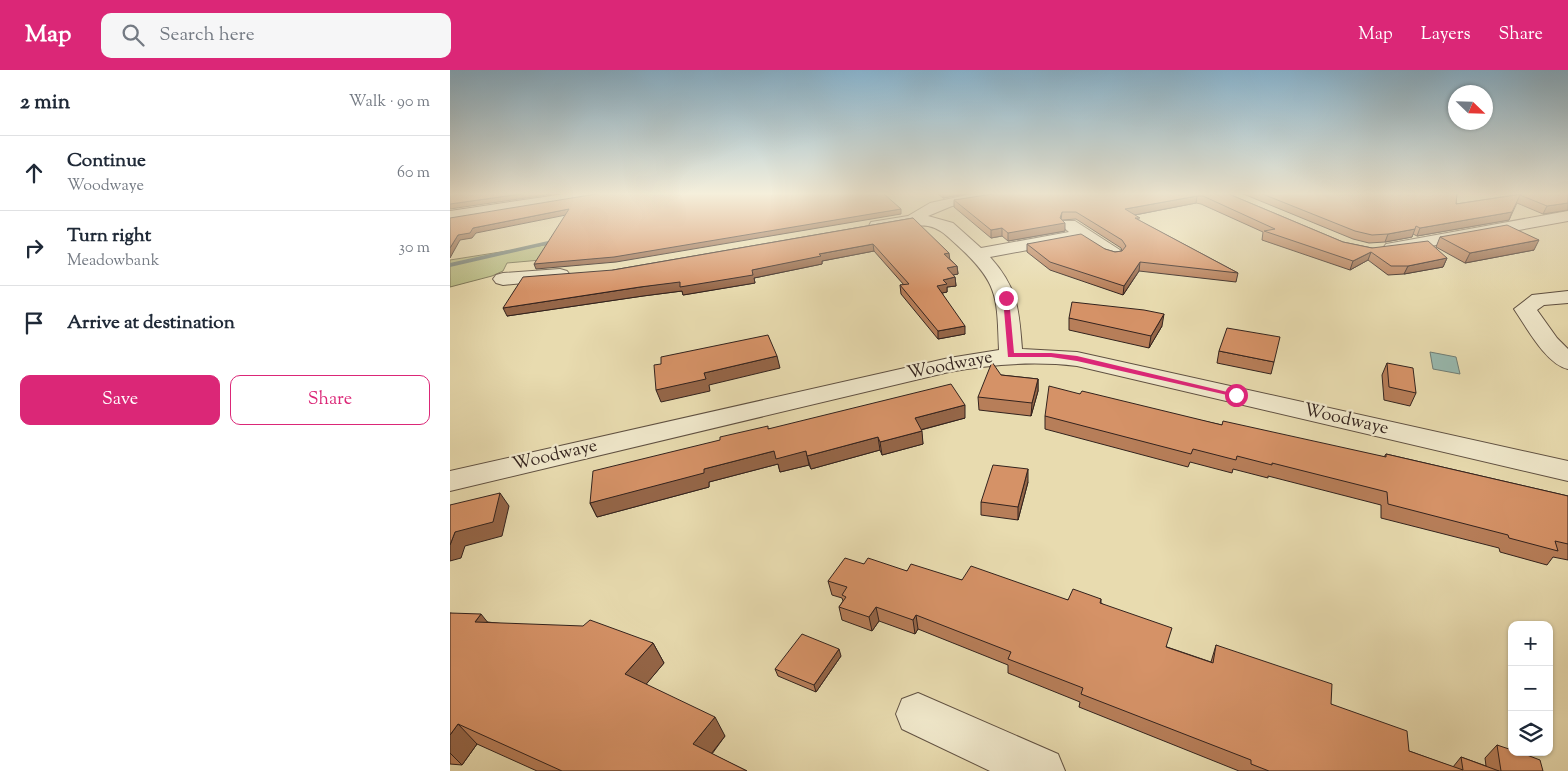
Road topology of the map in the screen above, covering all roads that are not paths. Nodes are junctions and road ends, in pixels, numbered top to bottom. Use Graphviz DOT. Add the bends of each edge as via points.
graph roads {
  1 [pos="876,226"];
  2 [pos="942,226"];
  3 [pos="1069,226"];
  4 [pos="1513,226"];
  5 [pos="859,229"];
  6 [pos="1083,235"];
  7 [pos="1376,250"];
  8 [pos="977,254"];
  9 [pos="1114,254"];
  10 [pos="574,275"];
  11 [pos="503,279"];
  12 [pos="1568,297"];
  13 [pos="1540,331"];
  14 [pos="1568,335"];
  15 [pos="1010,355"];
  16 [pos="1568,362"];
  17 [pos="1568,471"];
  18 [pos="450,481"];
  19 [pos="918,714"];
  20 [pos="1041,771"];
  1 -- 5 [label="street"];
  2 -- 8 [label="street"];
  3 -- 6 [label="street"];
  4 -- 7 [label="street"];
  6 -- 8 [label="street"];
  6 -- 9 [label="street"];
  8 -- 15 [label="street" via="994,275 1006,298"];
  10 -- 11 [label="street"];
  12 -- 13 [label="street" via="1540,299 1525,309"];
  13 -- 14 [label="street"];
  13 -- 16 [label="street"];
  15 -- 17 [label="street, Woodwaye" via="1077,358"];
  15 -- 18 [label="street, Woodwaye" via="949,365"];
  19 -- 20 [label="street"];
}
